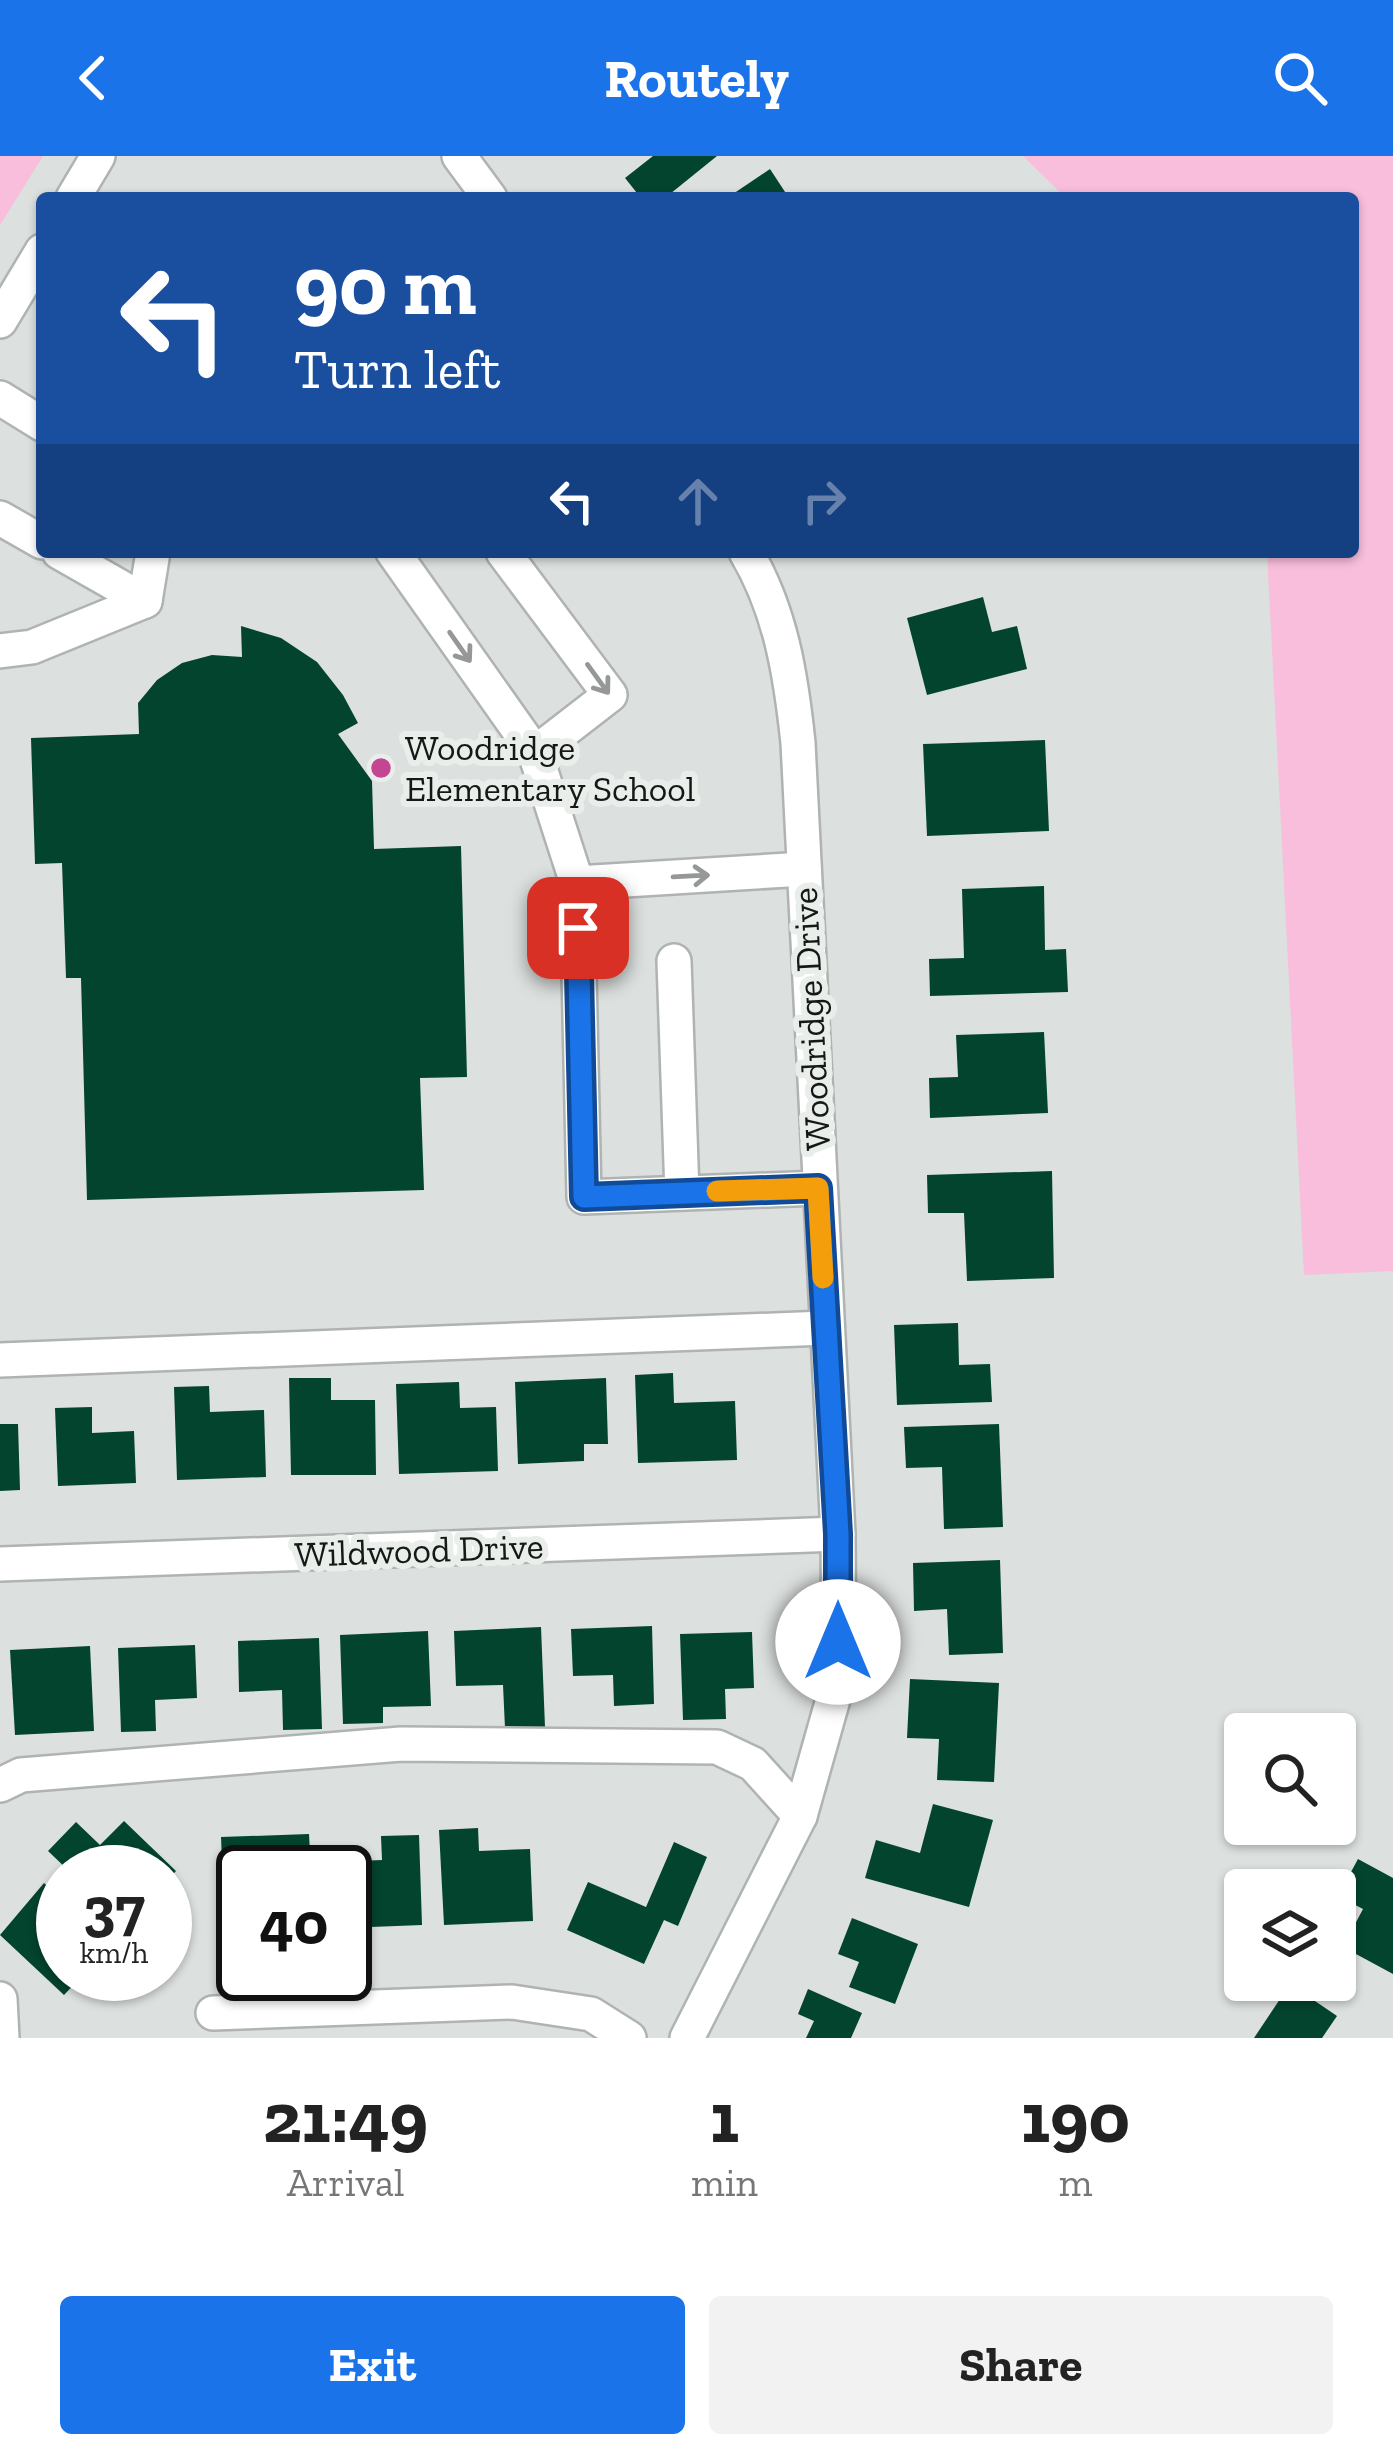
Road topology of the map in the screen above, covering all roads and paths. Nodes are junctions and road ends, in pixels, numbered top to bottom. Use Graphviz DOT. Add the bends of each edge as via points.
graph roads {
  1 [pos="98,156"];
  2 [pos="459,156"];
  3 [pos="77,192"];
  4 [pos="484,192"];
  5 [pos="36,260"];
  6 [pos="0,321"];
  7 [pos="0,398"];
  8 [pos="36,420"];
  9 [pos="0,518"];
  10 [pos="36,539"];
  11 [pos="70,558"];
  12 [pos="152,558"];
  13 [pos="397,558"];
  14 [pos="507,558"];
  15 [pos="749,558"];
  16 [pos="145,601"];
  17 [pos="0,651"];
  18 [pos="535,753"];
  19 [pos="804,869"];
  20 [pos="578,883"];
  21 [pos="674,962"];
  22 [pos="818,1188"];
  23 [pos="682,1193"];
  24 [pos="825,1328"];
  25 [pos="0,1360"];
  26 [pos="838,1534"];
  27 [pos="0,1564"];
  28 [pos="0,1785"];
  29 [pos="800,1816"];
  30 [pos="0,1999"];
  31 [pos="213,2013"];
  32 [pos="2,2038"];
  33 [pos="628,2038"];
  34 [pos="687,2038"];
  1 -- 3 [label="street"];
  2 -- 4 [label="street"];
  5 -- 6 [label="street"];
  7 -- 8 [label="street"];
  9 -- 10 [label="street"];
  11 -- 16 [label="street"];
  12 -- 16 [label="street"];
  13 -- 18 [label="street, one-way"];
  14 -- 18 [label="street, one-way" via="610,695"];
  15 -- 19 [label="street, Woodridge Drive" via="792,679"];
  16 -- 17 [label="street"];
  18 -- 20 [label="street"];
  20 -- 19 [label="street, one-way"];
  19 -- 22 [label="street, Woodridge Drive"];
  20 -- 23 [label="street" via="584,1197"];
  21 -- 23 [label="street"];
  22 -- 23 [label="street"];
  22 -- 24 [label="street, Woodridge Drive"];
  24 -- 25 [label="street"];
  24 -- 26 [label="street, Woodridge Drive"];
  26 -- 27 [label="street, Wildwood Drive"];
  26 -- 29 [label="street, Woodridge Drive" via="838,1678"];
  28 -- 29 [label="street" via="21,1775 400,1744 717,1748 753,1764"];
  29 -- 34 [label="street, Woodridge Drive"];
  30 -- 32 [label="street"];
  31 -- 33 [label="street" via="512,2002 591,2014"];
}
